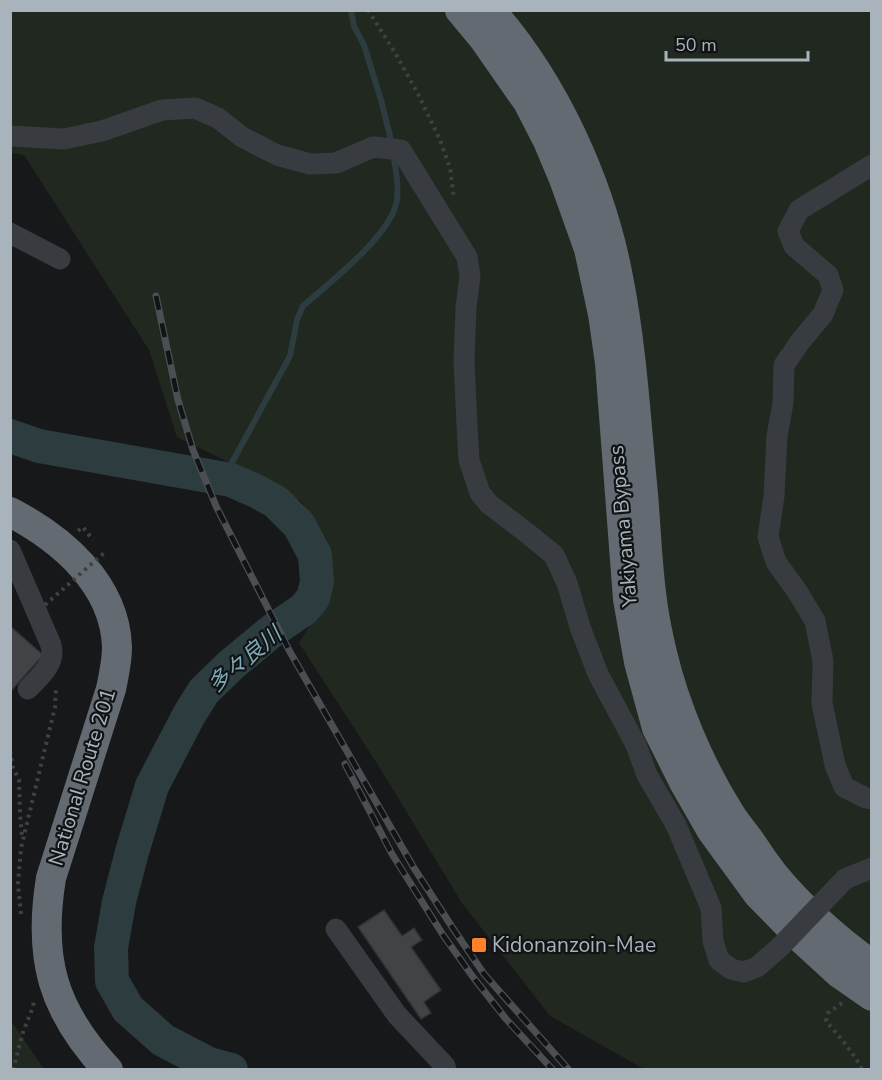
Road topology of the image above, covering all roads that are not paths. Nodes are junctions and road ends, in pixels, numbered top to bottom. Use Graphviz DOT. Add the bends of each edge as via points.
graph roads {
  1 [pos="460,10"];
  2 [pos="490,10"];
  3 [pos="10,135"];
  4 [pos="872,165"];
  5 [pos="10,233"];
  6 [pos="60,259"];
  7 [pos="10,512"];
  8 [pos="10,550"];
  9 [pos="28,689"];
  10 [pos="872,799"];
  11 [pos="872,868"];
  12 [pos="336,929"];
  13 [pos="872,965"];
  14 [pos="858,998"];
  15 [pos="108,1070"];
  16 [pos="446,1070"];
  1 -- 14 [label="highway, Yakiyama Bypass" via="528,102 564,179 589,249 610,363 628,599 639,662 657,728 712,831 758,894 839,973"];
  2 -- 13 [label="highway, Yakiyama Bypass" via="550,94 586,168 609,238 631,366 652,602 684,726 730,814 774,875 820,924"];
  3 -- 11 [label="street, bridge" via="64,139 102,132 162,110 195,108 277,155 310,164 336,162 374,147 401,150 467,257 467,425 470,460 480,493 554,555 598,674 675,825 711,908 713,941 719,960 744,972 757,967 845,879"];
  4 -- 10 [label="street" via="799,210 788,231 794,246 828,275 833,290 824,314 784,365 768,537 776,562 814,621 823,661 822,703 835,765 844,787"];
  5 -- 6 [label="street"];
  7 -- 15 [label="highway, National Route 201" via="44,532 81,563 110,609 114,627 117,647 111,688 51,878 46,906 46,938 58,997 84,1042"];
  8 -- 9 [label="street" via="53,653 47,668"];
  12 -- 16 [label="street" via="397,1015"];
}
